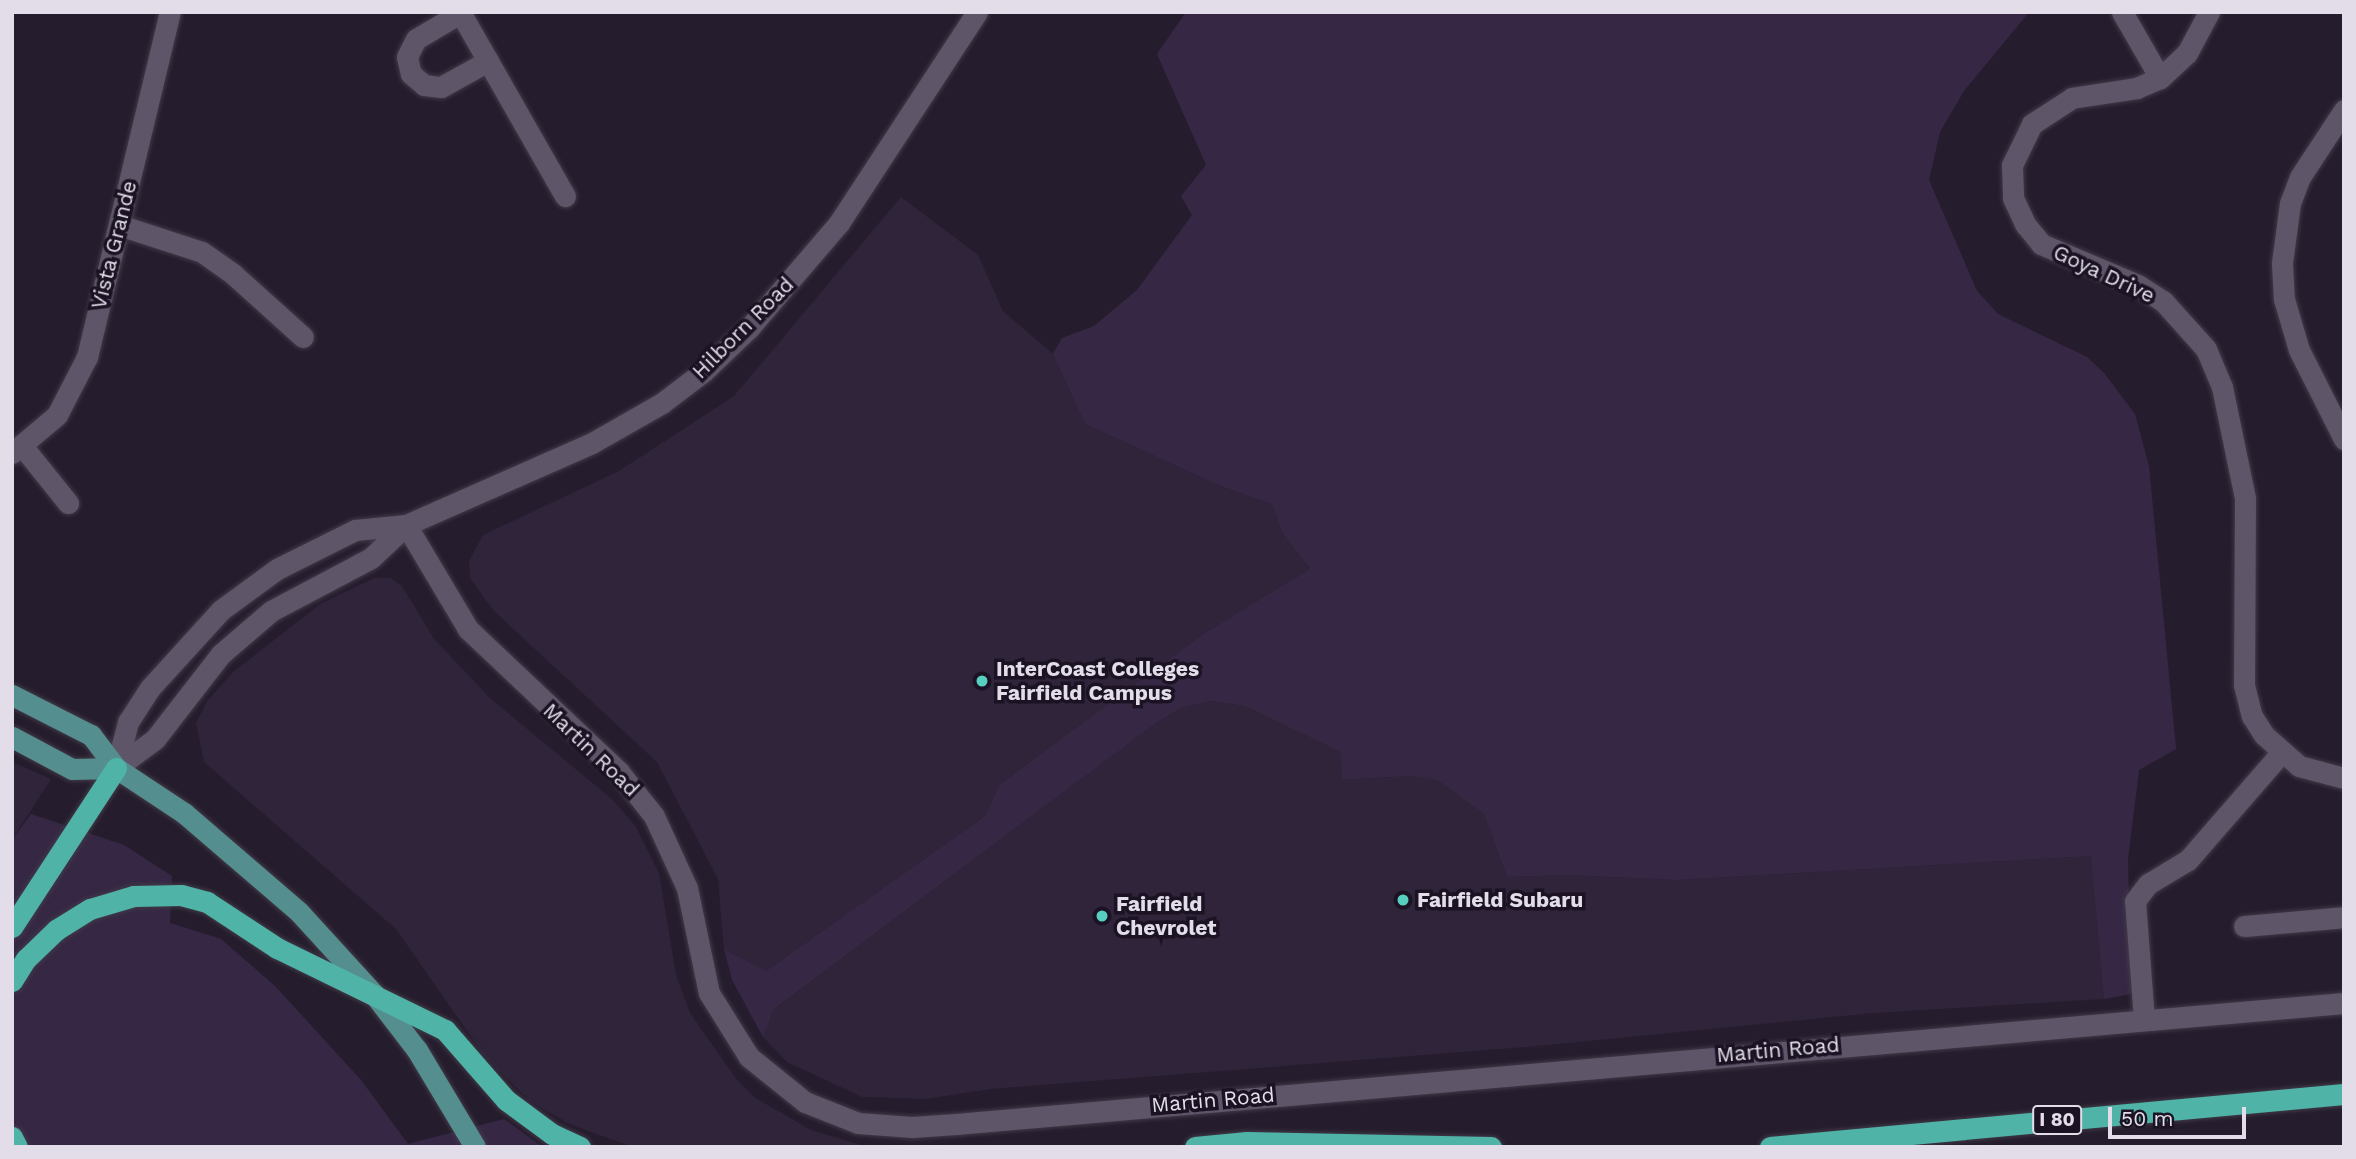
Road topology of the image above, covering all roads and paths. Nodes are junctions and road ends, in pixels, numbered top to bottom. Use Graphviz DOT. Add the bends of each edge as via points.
graph roads {
  1 [pos="170,12"];
  2 [pos="460,12"];
  3 [pos="977,12"];
  4 [pos="2122,12"];
  5 [pos="2209,12"];
  6 [pos="488,61"];
  7 [pos="2160,78"];
  8 [pos="2344,110"];
  9 [pos="565,196"];
  10 [pos="119,225"];
  11 [pos="303,337"];
  12 [pos="2344,439"];
  13 [pos="18,450"];
  14 [pos="68,503"];
  15 [pos="406,525"];
  16 [pos="12,695"];
  17 [pos="12,737"];
  18 [pos="2281,754"];
  19 [pos="117,768"];
  20 [pos="2344,778"];
  21 [pos="2344,917"];
  22 [pos="2244,926"];
  23 [pos="12,927"];
  24 [pos="12,981"];
  25 [pos="374,994"];
  26 [pos="2344,1003"];
  27 [pos="2144,1020"];
  28 [pos="2344,1094"];
  29 [pos="12,1137"];
  30 [pos="17,1147"];
  31 [pos="475,1147"];
  32 [pos="580,1147"];
  33 [pos="1195,1147"];
  34 [pos="1491,1147"];
  35 [pos="1770,1147"];
  1 -- 10 [label="street, Vista Grande"];
  2 -- 6 [label="street"];
  2 -- 6 [label="street" via="416,39 407,57 411,74 424,85 441,88"];
  3 -- 15 [label="street, Hilborn Road" via="839,223 749,328 703,372 663,403 602,438"];
  4 -- 7 [label="street"];
  5 -- 7 [label="street, Goya Drive" via="2187,53"];
  6 -- 9 [label="street"];
  7 -- 18 [label="street, Goya Drive" via="2137,88 2072,98 2051,108 2032,124 2019,144 2012,165 2013,198 2041,244 2138,285 2163,301 2206,349 2222,387 2245,498 2244,685 2252,716"];
  8 -- 12 [label="street" via="2300,177 2290,203 2282,263 2284,299 2300,350"];
  10 -- 11 [label="street" via="202,252"];
  10 -- 13 [label="street, Vista Grande" via="87,357 71,393 57,415"];
  13 -- 14 [label="street"];
  15 -- 19 [label="street, Hilborn Road" via="371,558 294,597 245,632 199,679 155,739"];
  15 -- 19 [label="street, Hilborn Road" via="355,530 277,569 221,610 150,688 128,722"];
  15 -- 27 [label="street, Martin Road" via="468,629 619,772 654,816 687,888 700,962 727,1027 775,1082 840,1118 889,1127 945,1125"];
  16 -- 19 [label="main road" via="91,735"];
  17 -- 19 [label="main road" via="72,769"];
  18 -- 20 [label="street, Goya Drive" via="2320,775"];
  18 -- 27 [label="street" via="2188,860 2148,884 2135,901"];
  19 -- 23 [label="highway"];
  19 -- 25 [label="main road" via="184,813 253,869"];
  21 -- 22 [label="street"];
  24 -- 25 [label="highway" via="26,959 56,930 90,909 134,896 181,895 207,902 277,948"];
  25 -- 31 [label="main road" via="417,1050"];
  25 -- 32 [label="highway" via="445,1030 506,1100 552,1134"];
  26 -- 27 [label="street, Martin Road"];
  28 -- 35 [label="highway, I 80"];
  29 -- 30 [label="highway"];
  33 -- 34 [label="highway" via="1287,1142"];
}
